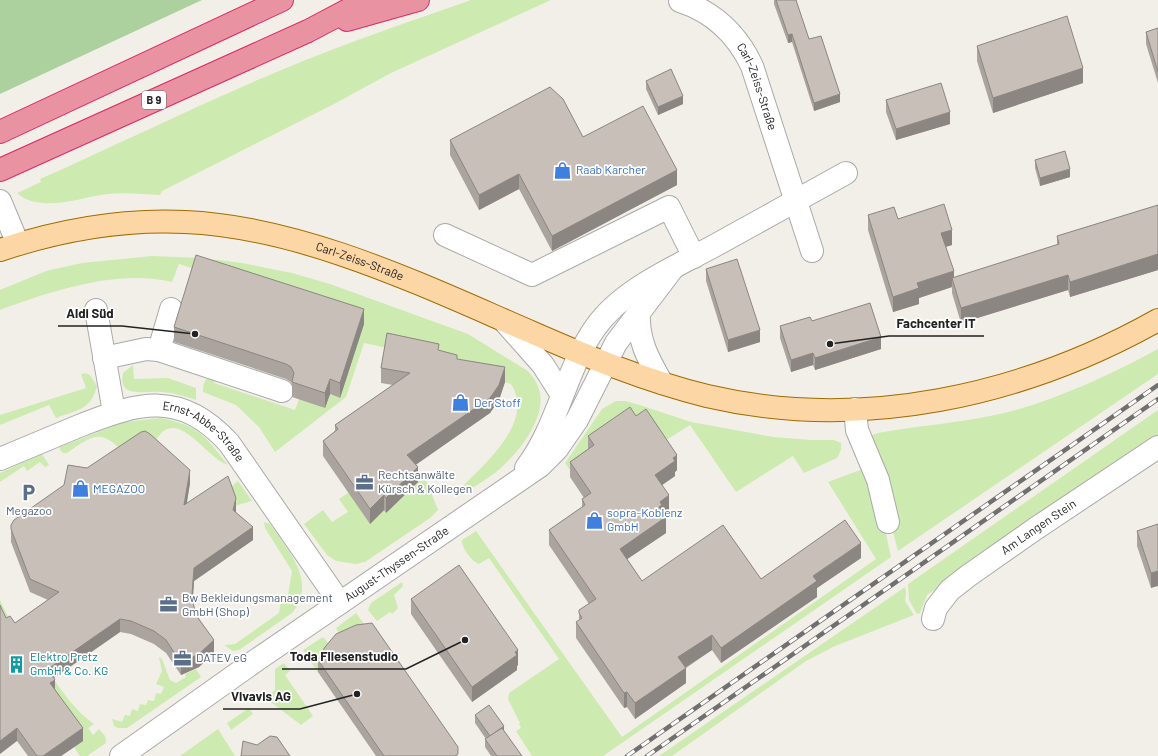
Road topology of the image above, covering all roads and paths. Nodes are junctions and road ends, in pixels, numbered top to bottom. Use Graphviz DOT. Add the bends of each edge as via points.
graph roads {
  1 [pos="282,0"];
  2 [pos="367,0"];
  3 [pos="418,0"];
  4 [pos="680,2"];
  5 [pos="308,31"];
  6 [pos="0,132"];
  7 [pos="0,170"];
  8 [pos="846,173"];
  9 [pos="0,201"];
  10 [pos="795,201"];
  11 [pos="445,235"];
  12 [pos="9,247"];
  13 [pos="812,251"];
  14 [pos="694,257"];
  15 [pos="673,268"];
  16 [pos="171,309"];
  17 [pos="96,310"];
  18 [pos="640,311"];
  19 [pos="1158,320"];
  20 [pos="504,321"];
  21 [pos="159,350"];
  22 [pos="580,353"];
  23 [pos="104,358"];
  24 [pos="605,363"];
  25 [pos="662,383"];
  26 [pos="282,391"];
  27 [pos="562,396"];
  28 [pos="855,409"];
  29 [pos="114,412"];
  30 [pos="1158,447"];
  31 [pos="0,459"];
  32 [pos="515,482"];
  33 [pos="888,522"];
  34 [pos="340,603"];
  35 [pos="933,619"];
  36 [pos="131,753"];
  1 -- 6 [label="highway"];
  2 -- 5 [label="highway, B 9"];
  3 -- 5 [label="highway"];
  4 -- 10 [label="street, Carl-Zeiss-Straße" via="695,6 714,17 731,31 744,48"];
  5 -- 7 [label="highway, B 9"];
  8 -- 10 [label="street"];
  9 -- 12 [label="street"];
  10 -- 13 [label="street, Carl-Zeiss-Straße"];
  10 -- 14 [label="street"];
  11 -- 14 [label="street" via="532,275 669,207"];
  12 -- 20 [label="main road, Carl-Zeiss-Straße" via="78,230 131,223 187,222 232,227 288,239 350,258"];
  14 -- 15 [label="street"];
  15 -- 18 [label="street"];
  15 -- 22 [label="street" via="618,304 596,326"];
  16 -- 21 [label="street"];
  17 -- 23 [label="street"];
  18 -- 24 [label="street" via="616,343"];
  18 -- 25 [label="street" via="639,331 642,344"];
  19 -- 28 [label="main road, Carl-Zeiss-Straße" via="1071,362 999,387 936,401"];
  20 -- 22 [label="main road, Carl-Zeiss-Straße"];
  20 -- 27 [label="street" via="543,365"];
  21 -- 23 [label="street" via="146,349"];
  21 -- 26 [label="street"];
  22 -- 24 [label="main road, Carl-Zeiss-Straße"];
  22 -- 27 [label="street, August-Thyssen-Straße"];
  23 -- 29 [label="street"];
  24 -- 25 [label="main road, Carl-Zeiss-Straße"];
  24 -- 32 [label="street, August-Thyssen-Straße" via="566,438 540,466"];
  25 -- 28 [label="main road, Carl-Zeiss-Straße" via="707,396 763,406 814,410"];
  27 -- 32 [label="street, August-Thyssen-Straße" via="537,453"];
  28 -- 33 [label="street" via="857,430 878,480"];
  29 -- 31 [label="street, Ernst-Abbe-Straße"];
  29 -- 34 [label="street, Ernst-Abbe-Straße" via="140,406 163,405 196,415 218,431 246,465"];
  30 -- 35 [label="street, Am Langen Stein" via="968,576 950,590 936,608"];
  32 -- 34 [label="street, August-Thyssen-Straße"];
  34 -- 36 [label="street, August-Thyssen-Straße"];
}
